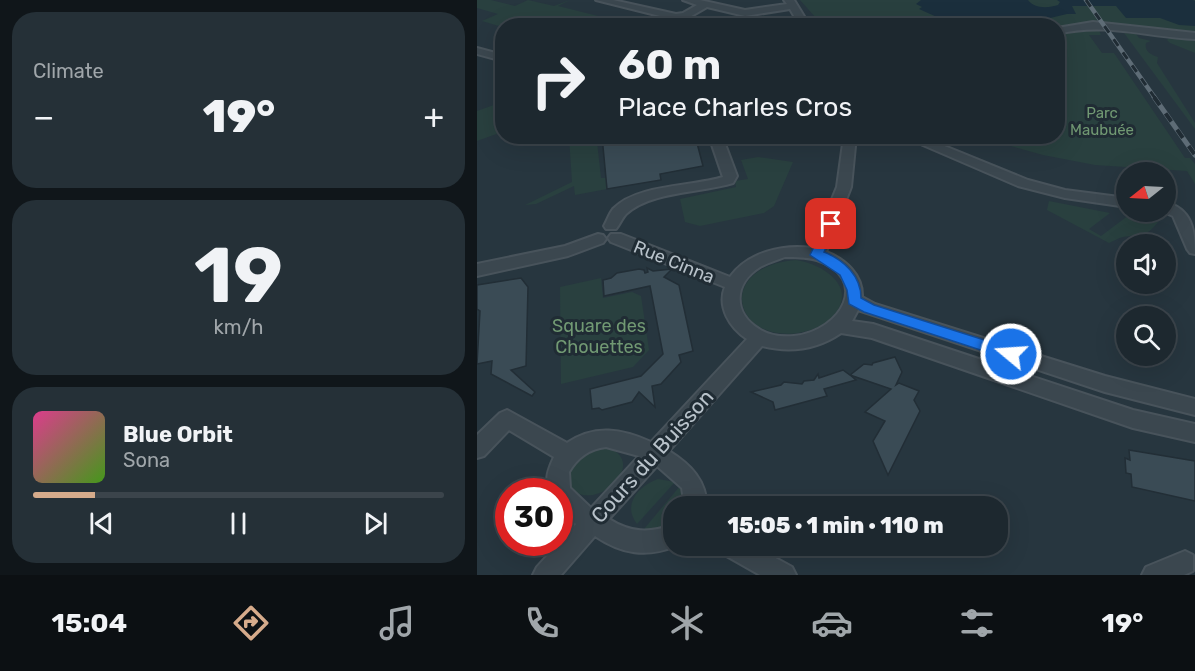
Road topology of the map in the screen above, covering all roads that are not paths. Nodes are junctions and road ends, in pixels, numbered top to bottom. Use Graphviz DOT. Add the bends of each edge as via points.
graph roads {
  1 [pos="601,0"];
  2 [pos="688,0"];
  3 [pos="791,3"];
  4 [pos="705,4"];
  5 [pos="800,18"];
  6 [pos="1065,29"];
  7 [pos="1195,36"];
  8 [pos="477,51"];
  9 [pos="495,56"];
  10 [pos="718,144"];
  11 [pos="849,144"];
  12 [pos="927,144"];
  13 [pos="1116,200"];
  14 [pos="1176,212"];
  15 [pos="613,232"];
  16 [pos="1195,249"];
  17 [pos="817,255"];
  18 [pos="477,270"];
  19 [pos="733,283"];
  20 [pos="854,300"];
  21 [pos="839,326"];
  22 [pos="758,338"];
  23 [pos="1195,407"];
  24 [pos="1195,433"];
  25 [pos="477,449"];
  26 [pos="654,454"];
  27 [pos="569,455"];
  28 [pos="696,496"];
  29 [pos="593,522"];
  30 [pos="663,541"];
  31 [pos="749,556"];
  32 [pos="1185,563"];
  33 [pos="545,575"];
  34 [pos="784,575"];
  35 [pos="1154,575"];
  1 -- 4 [label="street" via="676,17"];
  2 -- 4 [label="street"];
  3 -- 4 [label="street" via="745,13"];
  3 -- 5 [label="street"];
  6 -- 7 [label="street" via="1120,26"];
  8 -- 9 [label="street"];
  10 -- 15 [label="street" via="728,180 638,199 618,211"];
  11 -- 17 [label="street" via="844,187"];
  12 -- 13 [label="street" via="1041,188"];
  14 -- 16 [label="street"];
  15 -- 18 [label="street" via="606,242 597,239 568,251"];
  15 -- 19 [label="street, Rue Cinna"];
  17 -- 19 [label="street" via="784,252 768,256 748,267"];
  17 -- 20 [label="street" via="846,272"];
  19 -- 22 [label="street" via="729,295 735,319"];
  20 -- 21 [label="street"];
  20 -- 23 [label="street" via="1113,387"];
  21 -- 22 [label="street" via="826,335 801,342"];
  21 -- 24 [label="street" via="873,331 1133,419"];
  22 -- 26 [label="street, Cours du Buisson"];
  25 -- 27 [label="street" via="507,419"];
  26 -- 27 [label="street" via="623,440 606,438 580,445"];
  26 -- 28 [label="street" via="691,483"];
  26 -- 29 [label="street, Cours du Buisson"];
  27 -- 29 [label="street" via="560,468 560,493"];
  29 -- 30 [label="street" via="640,545"];
  29 -- 33 [label="street, Cours du Buisson"];
  31 -- 34 [label="street"];
  32 -- 35 [label="street"];
}
